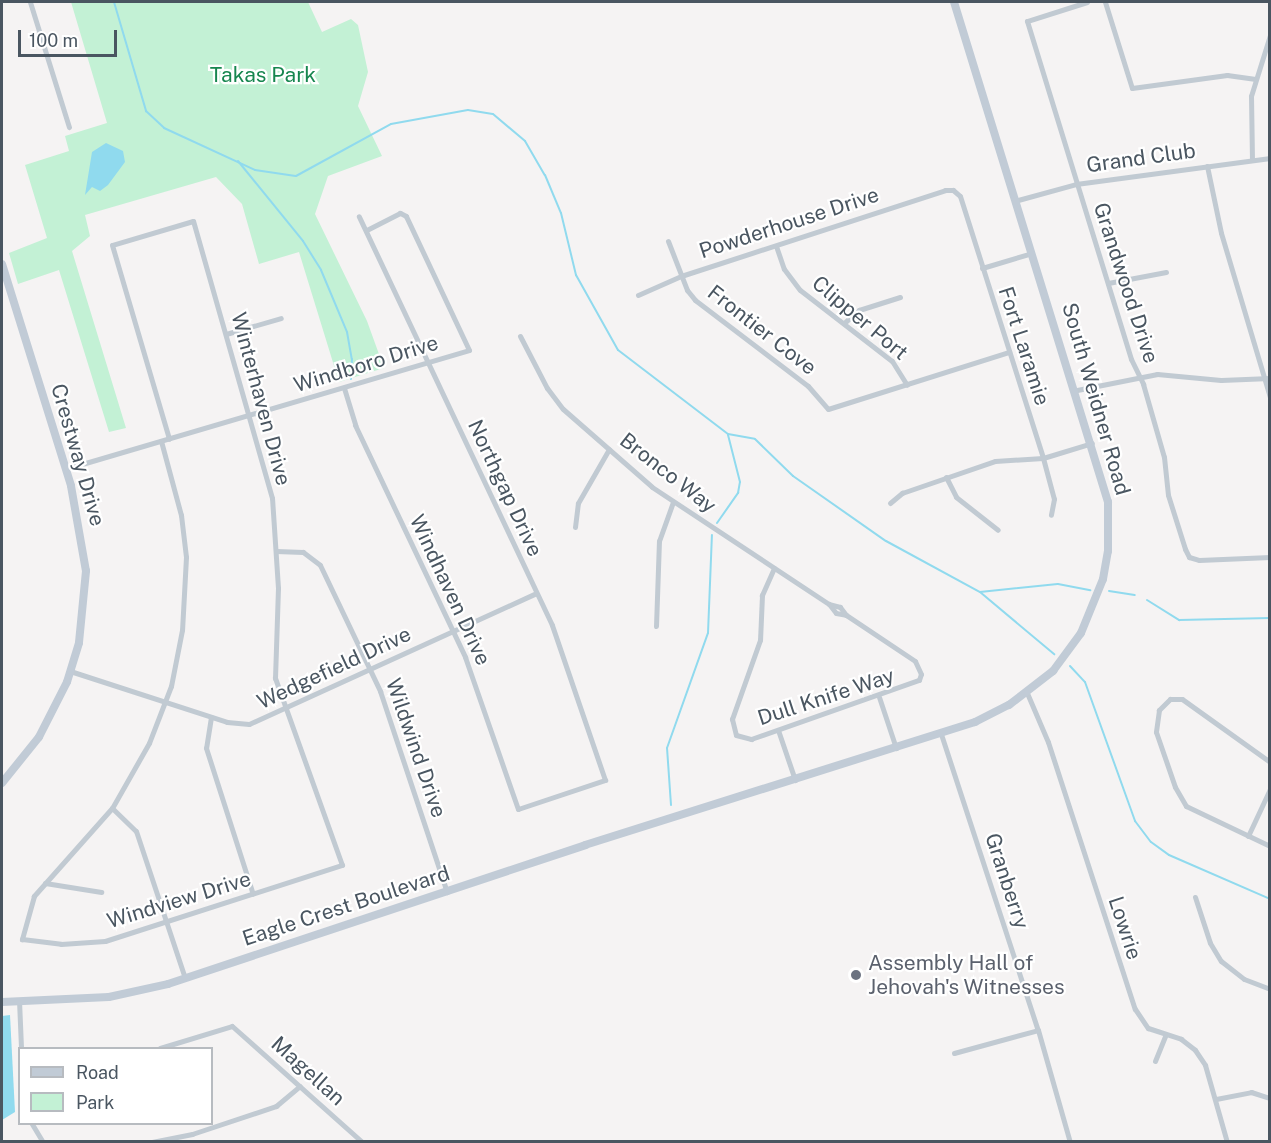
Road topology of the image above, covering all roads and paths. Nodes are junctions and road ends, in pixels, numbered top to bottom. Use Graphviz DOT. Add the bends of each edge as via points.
graph roads {
  1 [pos="30,2"];
  2 [pos="954,2"];
  3 [pos="1087,2"];
  4 [pos="1105,2"];
  5 [pos="1269,35"];
  6 [pos="1254,79"];
  7 [pos="69,127"];
  8 [pos="1269,158"];
  9 [pos="1252,160"];
  10 [pos="1207,166"];
  11 [pos="1076,184"];
  12 [pos="953,190"];
  13 [pos="1018,200"];
  14 [pos="359,216"];
  15 [pos="366,230"];
  16 [pos="668,241"];
  17 [pos="776,246"];
  18 [pos="1034,252"];
  19 [pos="982,268"];
  20 [pos="2,269"];
  21 [pos="1166,272"];
  22 [pos="681,276"];
  23 [pos="1108,283"];
  24 [pos="638,295"];
  25 [pos="900,297"];
  26 [pos="281,318"];
  27 [pos="844,323"];
  28 [pos="226,334"];
  29 [pos="520,336"];
  30 [pos="1009,352"];
  31 [pos="429,362"];
  32 [pos="1139,375"];
  33 [pos="1267,378"];
  34 [pos="907,385"];
  35 [pos="344,388"];
  36 [pos="1077,390"];
  37 [pos="1269,397"];
  38 [pos="251,415"];
  39 [pos="169,439"];
  40 [pos="161,441"];
  41 [pos="1093,443"];
  42 [pos="609,449"];
  43 [pos="1043,458"];
  44 [pos="65,469"];
  45 [pos="946,477"];
  46 [pos="673,502"];
  47 [pos="890,503"];
  48 [pos="1051,515"];
  49 [pos="575,527"];
  50 [pos="998,530"];
  51 [pos="276,551"];
  52 [pos="1269,557"];
  53 [pos="774,568"];
  54 [pos="536,593"];
  55 [pos="656,626"];
  56 [pos="452,631"];
  57 [pos="370,670"];
  58 [pos="70,671"];
  59 [pos="921,674"];
  60 [pos="1027,693"];
  61 [pos="879,697"];
  62 [pos="166,702"];
  63 [pos="286,710"];
  64 [pos="211,717"];
  65 [pos="778,730"];
  66 [pos="941,734"];
  67 [pos="896,749"];
  68 [pos="1269,762"];
  69 [pos="795,780"];
  70 [pos="2,783"];
  71 [pos="1269,789"];
  72 [pos="112,808"];
  73 [pos="518,809"];
  74 [pos="694,810"];
  75 [pos="1248,836"];
  76 [pos="1269,846"];
  77 [pos="342,866"];
  78 [pos="45,883"];
  79 [pos="101,892"];
  80 [pos="447,892"];
  81 [pos="253,894"];
  82 [pos="1195,897"];
  83 [pos="167,923"];
  84 [pos="185,978"];
  85 [pos="1269,989"];
  86 [pos="19,1000"];
  87 [pos="2,1002"];
  88 [pos="1038,1030"];
  89 [pos="1165,1036"];
  90 [pos="21,1047"];
  91 [pos="163,1047"];
  92 [pos="954,1053"];
  93 [pos="1155,1061"];
  94 [pos="300,1086"];
  95 [pos="1269,1098"];
  96 [pos="1216,1099"];
  97 [pos="33,1125"];
  98 [pos="43,1142"];
  99 [pos="152,1142"];
  100 [pos="362,1142"];
  101 [pos="1070,1142"];
  102 [pos="1227,1142"];
  1 -- 7 [label="street"];
  2 -- 13 [label="main road, South Weidner Road"];
  3 -- 11 [label="street, Grandwood Drive" via="1027,21"];
  4 -- 6 [label="street" via="1132,88 1227,75"];
  5 -- 6 [label="street"];
  6 -- 9 [label="street" via="1249,122"];
  8 -- 9 [label="street, Grand Club"];
  9 -- 10 [label="street, Grand Club"];
  10 -- 11 [label="street, Grand Club"];
  10 -- 33 [label="street" via="1219,224"];
  11 -- 13 [label="street, Grand Club"];
  11 -- 23 [label="street, Grandwood Drive"];
  12 -- 17 [label="street, Powderhouse Drive"];
  12 -- 19 [label="street, Fort Laramie" via="960,195"];
  13 -- 18 [label="main road, South Weidner Road"];
  14 -- 15 [label="street, Northgap Drive"];
  15 -- 31 [label="street, Northgap Drive"];
  15 -- 31 [label="street, Windboro Drive" via="400,213 406,216 470,350"];
  16 -- 22 [label="street, Frontier Cove"];
  17 -- 22 [label="street, Powderhouse Drive"];
  17 -- 27 [label="street, Clipper Port" via="790,280"];
  18 -- 19 [label="street"];
  18 -- 36 [label="main road, South Weidner Road"];
  19 -- 30 [label="street, Fort Laramie"];
  20 -- 44 [label="main road, Crestway Drive"];
  21 -- 23 [label="street"];
  22 -- 24 [label="street, Powderhouse Drive"];
  22 -- 34 [label="street, Frontier Cove" via="695,300 808,386 828,409"];
  23 -- 32 [label="street, Grandwood Drive"];
  25 -- 27 [label="street" via="859,310"];
  26 -- 28 [label="street"];
  27 -- 34 [label="street, Clipper Port" via="892,361"];
  28 -- 38 [label="street, Winterhaven Drive"];
  28 -- 39 [label="street, Winterhaven Drive" via="193,221 112,244"];
  29 -- 42 [label="street, Bronco Way" via="555,399"];
  30 -- 34 [label="street"];
  30 -- 43 [label="street, Fort Laramie"];
  31 -- 35 [label="street, Windboro Drive"];
  31 -- 54 [label="street, Northgap Drive"];
  32 -- 33 [label="street"];
  32 -- 36 [label="street"];
  32 -- 52 [label="street, Grandwood Drive" via="1161,446 1168,495 1189,556 1199,560"];
  33 -- 37 [label="street"];
  35 -- 38 [label="street, Windboro Drive"];
  35 -- 56 [label="street, Windhaven Drive" via="355,425"];
  36 -- 41 [label="main road, South Weidner Road"];
  38 -- 39 [label="street, Windboro Drive"];
  38 -- 51 [label="street, Winterhaven Drive" via="272,498"];
  39 -- 40 [label="street, Windboro Drive"];
  40 -- 44 [label="street, Windboro Drive"];
  40 -- 62 [label="street" via="181,515 186,557 182,630"];
  41 -- 43 [label="street"];
  41 -- 60 [label="main road, South Weidner Road" via="1108,502 1108,551 1103,579 1091,612 1067,654"];
  42 -- 46 [label="street, Bronco Way"];
  42 -- 49 [label="street" via="578,503"];
  43 -- 45 [label="street" via="995,462"];
  43 -- 48 [label="street, Fort Laramie" via="1054,499"];
  44 -- 58 [label="main road, Crestway Drive" via="80,517 86,571 79,643"];
  45 -- 47 [label="street" via="902,493"];
  45 -- 50 [label="street" via="956,497"];
  46 -- 53 [label="street, Bronco Way"];
  46 -- 55 [label="street" via="659,541"];
  51 -- 57 [label="street, Wildwind Drive" via="303,552 320,565"];
  51 -- 63 [label="street, Winterhaven Drive" via="273,669"];
  53 -- 59 [label="street, Bronco Way" via="829,604 840,607 915,661"];
  53 -- 65 [label="street, Dull Knife Way" via="762,595 760,640 732,719 736,735 751,739"];
  54 -- 56 [label="street, Wedgefield Drive"];
  54 -- 73 [label="street, Northgap Drive" via="563,655 605,780"];
  56 -- 57 [label="street, Wedgefield Drive"];
  56 -- 73 [label="street, Windhaven Drive"];
  57 -- 63 [label="street, Wedgefield Drive"];
  57 -- 80 [label="street, Wildwind Drive"];
  58 -- 62 [label="street, Wedgefield Drive"];
  58 -- 70 [label="main road, Crestway Drive" via="39,737"];
  59 -- 61 [label="street, Dull Knife Way" via="913,685"];
  60 -- 66 [label="main road, South Weidner Road" via="975,722"];
  60 -- 89 [label="street, Lowrie" via="1047,742 1135,1009 1148,1028"];
  61 -- 65 [label="street, Dull Knife Way"];
  61 -- 67 [label="street"];
  62 -- 64 [label="street, Wedgefield Drive"];
  62 -- 72 [label="street" via="149,743"];
  63 -- 64 [label="street, Wedgefield Drive" via="249,724"];
  63 -- 77 [label="street, Winterhaven Drive"];
  64 -- 81 [label="street" via="206,748"];
  65 -- 69 [label="street"];
  66 -- 67 [label="main road, South Weidner Road"];
  66 -- 88 [label="street, Granberry"];
  67 -- 69 [label="main road, South Weidner Road"];
  68 -- 75 [label="street" via="1177,697 1165,702 1155,723 1178,794 1198,815"];
  69 -- 74 [label="main road, South Weidner Road"];
  71 -- 75 [label="street"];
  72 -- 78 [label="street"];
  72 -- 83 [label="street" via="136,831"];
  74 -- 80 [label="main road, Eagle Crest Boulevard"];
  75 -- 76 [label="street"];
  77 -- 81 [label="street, Windview Drive"];
  78 -- 79 [label="street"];
  78 -- 83 [label="street, Windview Drive" via="34,896 22,939 61,944 105,941"];
  80 -- 84 [label="main road, Eagle Crest Boulevard"];
  81 -- 83 [label="street, Windview Drive"];
  82 -- 85 [label="street" via="1210,943 1221,961 1245,979"];
  83 -- 84 [label="street"];
  84 -- 86 [label="main road, Eagle Crest Boulevard" via="109,997"];
  86 -- 87 [label="main road, Eagle Crest Boulevard"];
  86 -- 90 [label="street"];
  88 -- 92 [label="street"];
  88 -- 101 [label="street, Granberry"];
  89 -- 93 [label="street"];
  89 -- 96 [label="street, Lowrie" via="1181,1039 1195,1050 1205,1065"];
  91 -- 94 [label="street, Magellan" via="232,1026"];
  94 -- 99 [label="street" via="276,1106 192,1134"];
  94 -- 100 [label="street, Magellan"];
  95 -- 96 [label="street" via="1251,1092"];
  96 -- 102 [label="street, Lowrie"];
  97 -- 98 [label="street"];
}
